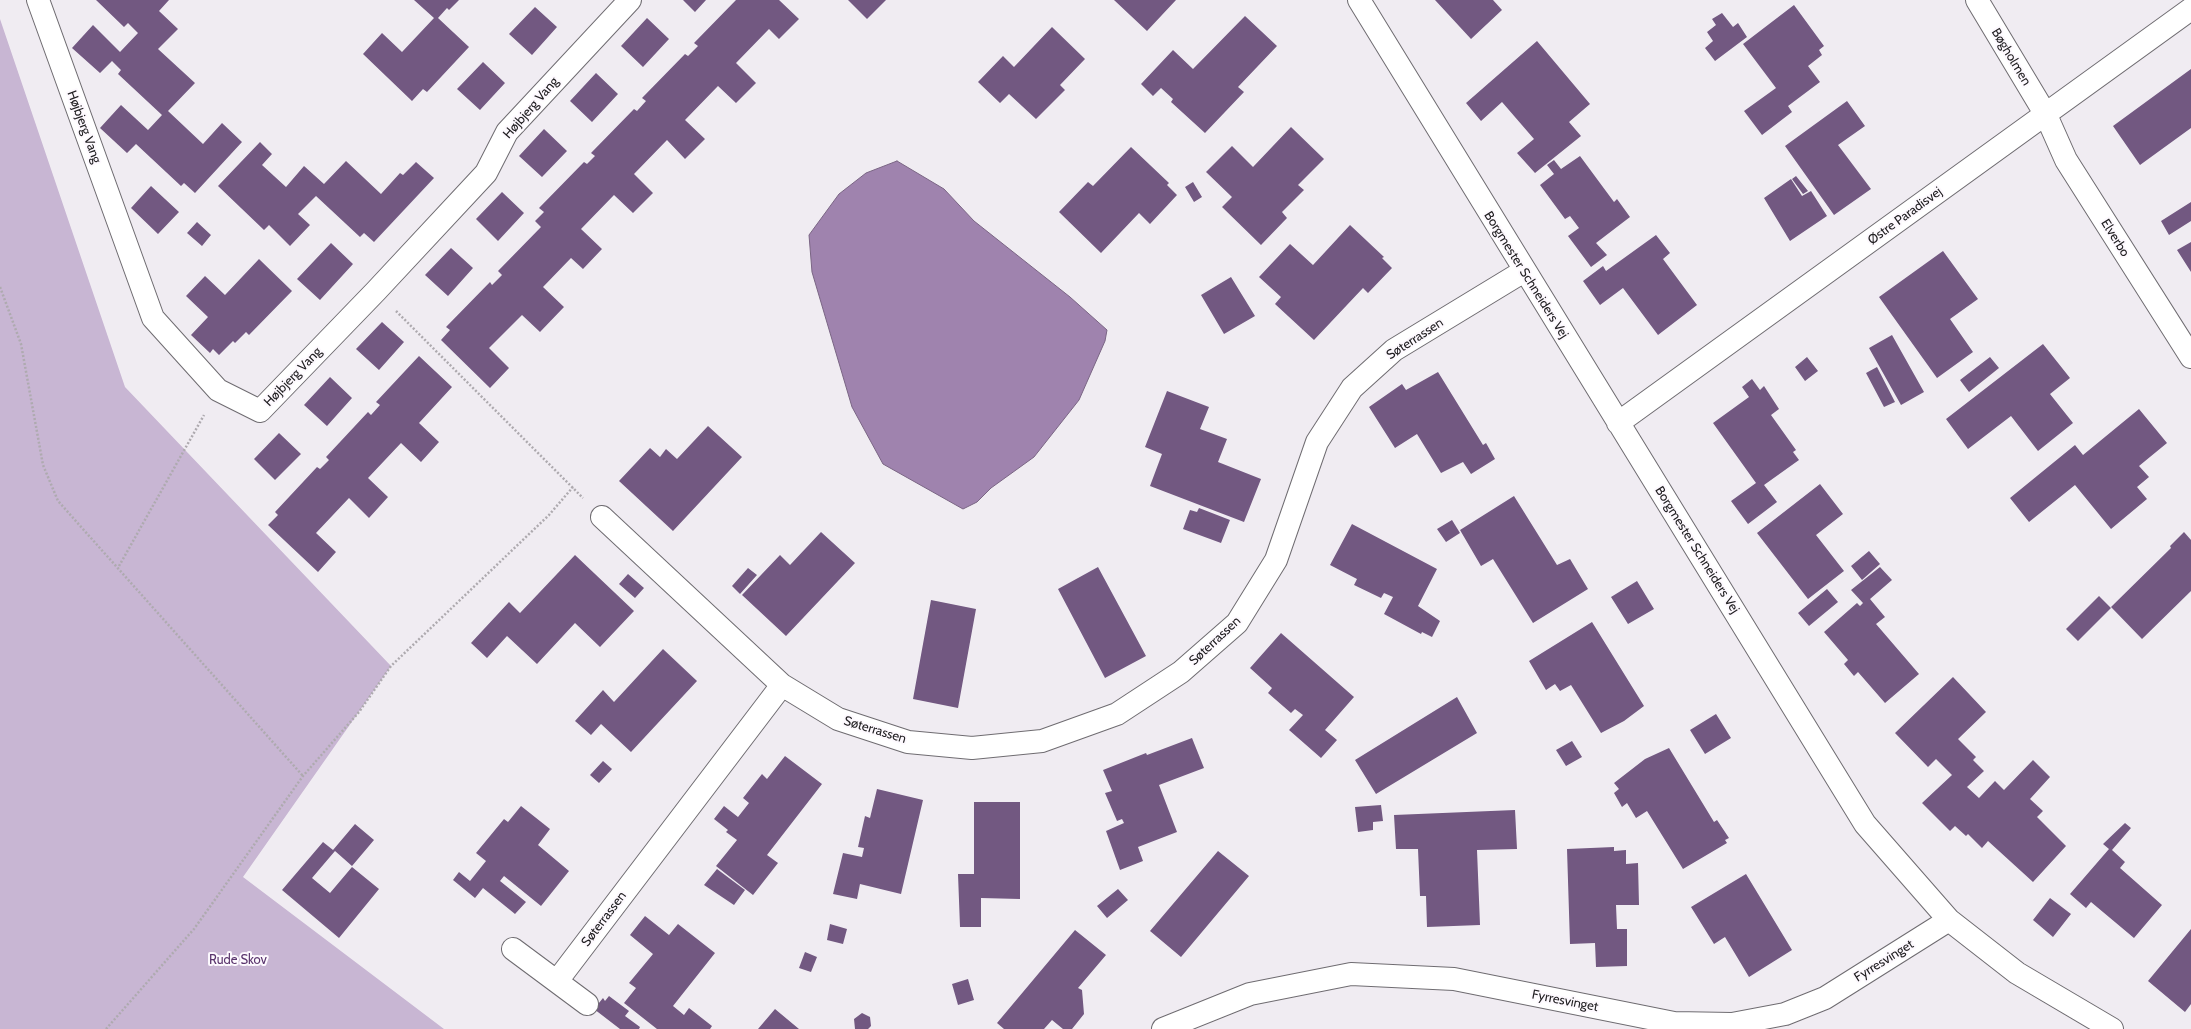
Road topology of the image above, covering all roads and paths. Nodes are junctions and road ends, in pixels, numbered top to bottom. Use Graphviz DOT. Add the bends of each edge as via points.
graph roads {
  1 [pos="38,0"];
  2 [pos="630,0"];
  3 [pos="1359,0"];
  4 [pos="1977,0"];
  5 [pos="2191,9"];
  6 [pos="2046,115"];
  7 [pos="1524,271"];
  8 [pos="0,288"];
  9 [pos="376,291"];
  10 [pos="2191,357"];
  11 [pos="218,390"];
  12 [pos="1618,423"];
  13 [pos="573,487"];
  14 [pos="602,517"];
  15 [pos="119,566"];
  16 [pos="782,685"];
  17 [pos="303,776"];
  18 [pos="1949,920"];
  19 [pos="513,949"];
  20 [pos="558,981"];
  21 [pos="587,1004"];
  22 [pos="106,1029"];
  23 [pos="1163,1029"];
  24 [pos="2112,1029"];
  1 -- 11 [label="street, Højbjerg Vang" via="153,318"];
  2 -- 9 [label="street, Højbjerg Vang" via="507,132 486,173"];
  3 -- 7 [label="street, Borgmester Schneiders Vej"];
  4 -- 6 [label="street, Bøgholmen"];
  5 -- 6 [label="street, Østre Paradisvej"];
  6 -- 10 [label="street, Elverbo" via="2066,160"];
  6 -- 12 [label="street, Østre Paradisvej"];
  7 -- 12 [label="street, Borgmester Schneiders Vej"];
  7 -- 16 [label="street, Søterrassen" via="1394,350 1352,388 1317,442 1276,560 1238,623 1182,672 1117,714 1042,741 972,748 908,742 838,719"];
  8 -- 15 [label="path" via="21,344 43,465 58,501"];
  9 -- 11 [label="street, Højbjerg Vang" via="260,411"];
  9 -- 13 [label="path"];
  11 -- 15 [label="path"];
  12 -- 18 [label="street, Borgmester Schneiders Vej" via="1865,824"];
  13 -- 14 [label="path"];
  13 -- 17 [label="path" via="549,515 391,666 359,712"];
  14 -- 16 [label="street, Søterrassen"];
  15 -- 17 [label="path"];
  16 -- 20 [label="street, Søterrassen"];
  17 -- 22 [label="path" via="194,929"];
  18 -- 23 [label="street, Fyrresvinget" via="1825,998 1784,1014 1732,1024 1674,1023 1454,979 1351,974 1250,994"];
  18 -- 24 [label="street, Borgmester Schneiders Vej" via="2017,973"];
  19 -- 20 [label="street"];
  20 -- 21 [label="street"];
}
